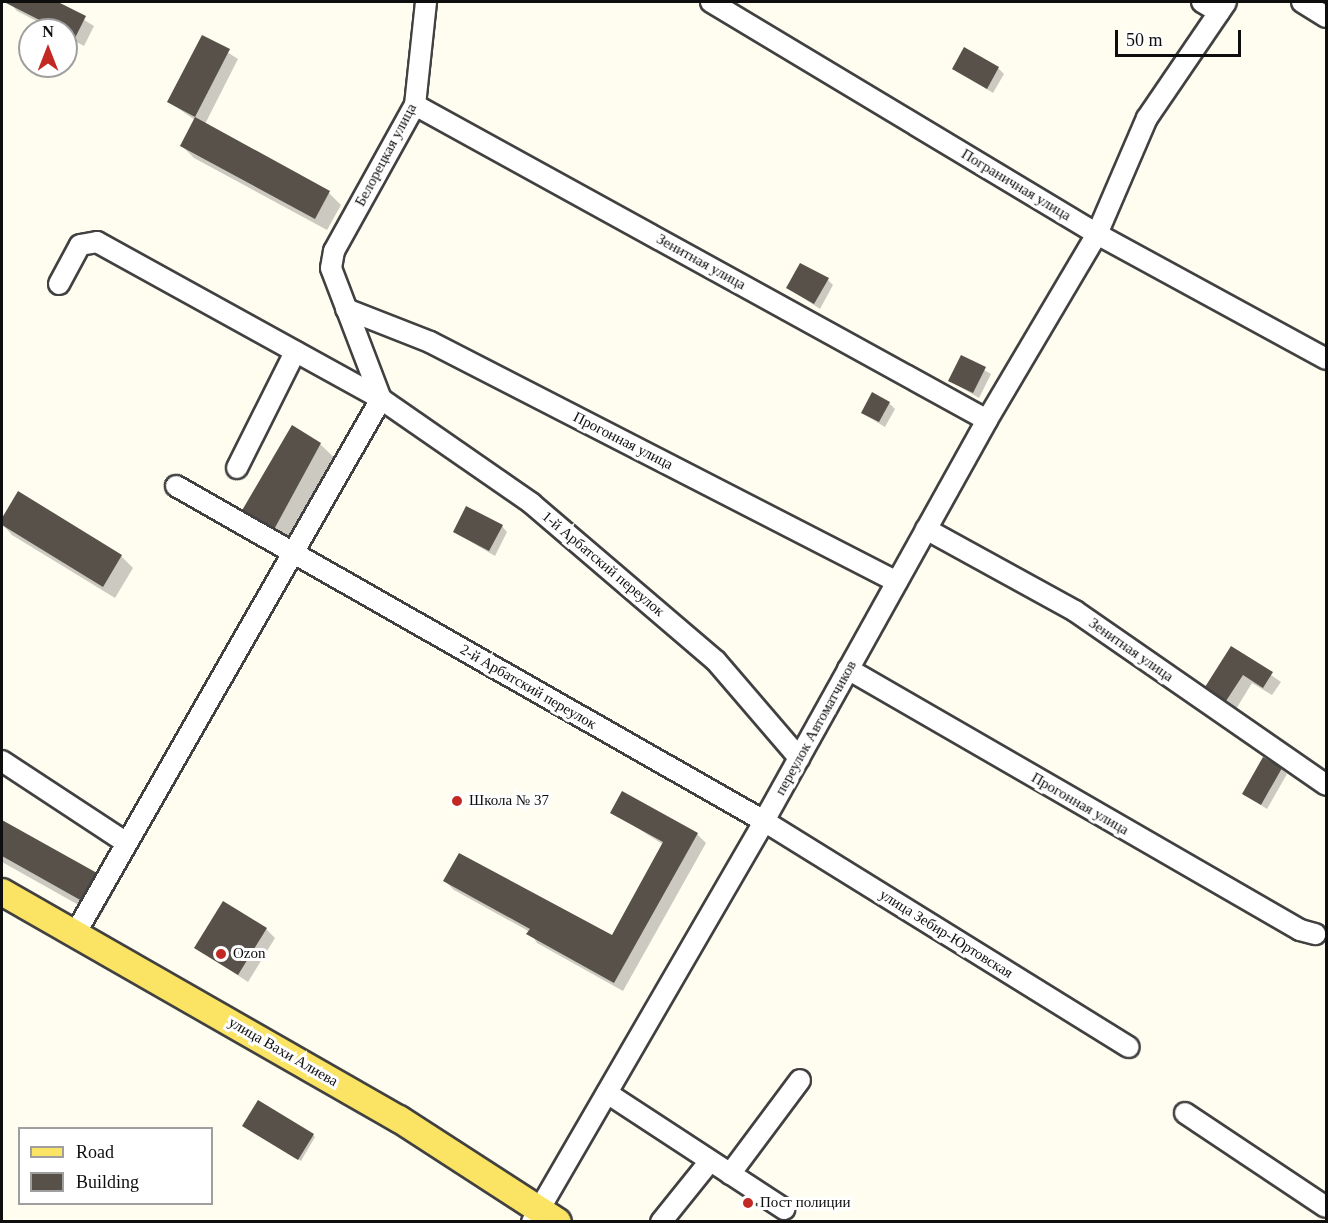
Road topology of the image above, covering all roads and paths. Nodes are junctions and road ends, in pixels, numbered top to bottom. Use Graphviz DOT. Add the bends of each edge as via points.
graph roads {
  1 [pos="426,2"];
  2 [pos="711,2"];
  3 [pos="1202,2"];
  4 [pos="1302,2"];
  5 [pos="1222,7"];
  6 [pos="1326,17"];
  7 [pos="415,105"];
  8 [pos="1097,234"];
  9 [pos="59,284"];
  10 [pos="346,309"];
  11 [pos="295,352"];
  12 [pos="1326,359"];
  13 [pos="381,399"];
  14 [pos="987,420"];
  15 [pos="237,468"];
  16 [pos="176,486"];
  17 [pos="926,529"];
  18 [pos="292,553"];
  19 [pos="897,582"];
  20 [pos="848,669"];
  21 [pos="799,758"];
  22 [pos="2,761"];
  23 [pos="1326,785"];
  24 [pos="764,821"];
  25 [pos="127,843"];
  26 [pos="2,892"];
  27 [pos="2,912"];
  28 [pos="75,934"];
  29 [pos="1315,934"];
  30 [pos="1129,1047"];
  31 [pos="800,1080"];
  32 [pos="608,1093"];
  33 [pos="1185,1113"];
  34 [pos="710,1161"];
  35 [pos="730,1174"];
  36 [pos="1326,1207"];
  37 [pos="784,1209"];
  38 [pos="540,1218"];
  39 [pos="661,1221"];
  1 -- 7 [label="street, Белорецкая улица"];
  2 -- 8 [label="street, Пограничная улица"];
  3 -- 5 [label="street"];
  4 -- 6 [label="street"];
  5 -- 8 [label="street, переулок Автоматчиков" via="1147,118"];
  7 -- 10 [label="street, Белорецкая улица" via="334,251 331,268"];
  7 -- 14 [label="street, Зенитная улица"];
  8 -- 12 [label="street, Пограничная улица"];
  8 -- 14 [label="street, переулок Автоматчиков"];
  9 -- 11 [label="street, 1-й Арбатский переулок" via="80,245 97,242"];
  10 -- 13 [label="street"];
  10 -- 19 [label="street, Прогонная улица" via="430,342"];
  11 -- 13 [label="street, 1-й Арбатский переулок"];
  11 -- 15 [label="street"];
  13 -- 18 [label="street"];
  13 -- 21 [label="street, 1-й Арбатский переулок" via="531,503 708,654"];
  14 -- 17 [label="street, переулок Автоматчиков"];
  16 -- 18 [label="street, 2-й Арбатский переулок"];
  17 -- 19 [label="street, переулок Автоматчиков"];
  17 -- 23 [label="street, Зенитная улица" via="1075,611"];
  18 -- 24 [label="street, 2-й Арбатский переулок"];
  18 -- 25 [label="street"];
  19 -- 20 [label="street, переулок Автоматчиков"];
  20 -- 21 [label="street, переулок Автоматчиков"];
  20 -- 29 [label="street, Прогонная улица" via="1289,924"];
  21 -- 24 [label="street, переулок Автоматчиков"];
  22 -- 25 [label="street"];
  24 -- 30 [label="street, улица Зебир-Юртовская"];
  24 -- 32 [label="street, переулок Автоматчиков"];
  25 -- 28 [label="street"];
  26 -- 28 [label="main road, улица Вахи Алиева"];
  27 -- 38 [label="main road, улица Вахи Алиева"];
  28 -- 38 [label="main road, улица Вахи Алиева" via="399,1119"];
  31 -- 35 [label="street"];
  32 -- 34 [label="street"];
  32 -- 38 [label="street, переулок Автоматчиков"];
  33 -- 36 [label="street"];
  34 -- 35 [label="street"];
  34 -- 39 [label="street"];
  35 -- 37 [label="street"];
}
